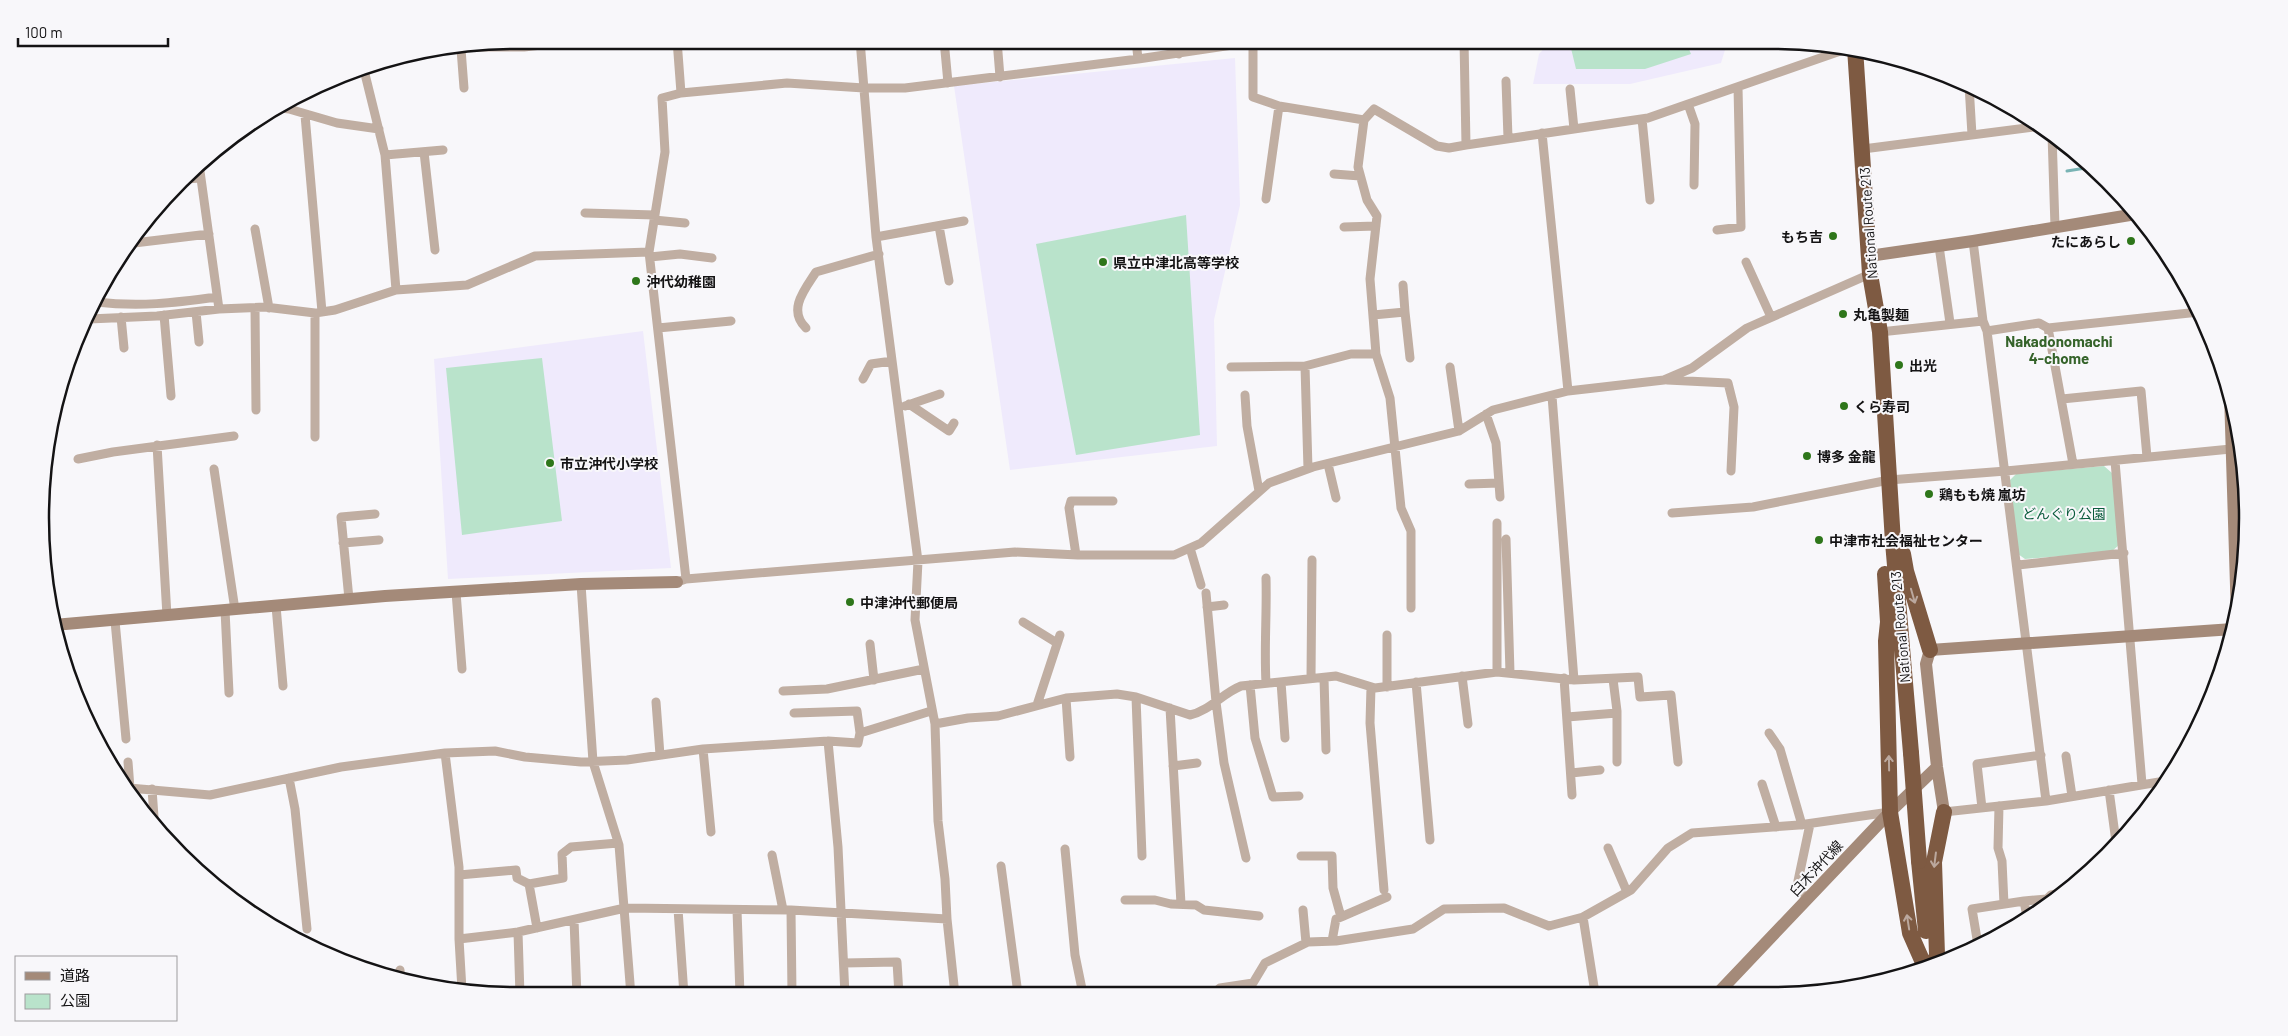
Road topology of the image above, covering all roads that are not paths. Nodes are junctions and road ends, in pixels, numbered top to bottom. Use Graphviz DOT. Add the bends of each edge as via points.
graph roads {
  1 [pos="678,49"];
  2 [pos="861,49"];
  3 [pos="945,49"];
  4 [pos="998,49"];
  5 [pos="1137,49"];
  6 [pos="1179,49"];
  7 [pos="1210,49"];
  8 [pos="1253,49"];
  9 [pos="1464,49"];
  10 [pos="461,53"];
  11 [pos="1834,53"];
  12 [pos="1179,54"];
  13 [pos="1856,57"];
  14 [pos="1138,59"];
  15 [pos="365,75"];
  16 [pos="1000,77"];
  17 [pos="1506,81"];
  18 [pos="948,83"];
  19 [pos="1738,87"];
  20 [pos="464,88"];
  21 [pos="864,88"];
  22 [pos="1570,89"];
  23 [pos="1969,93"];
  24 [pos="681,94"];
  25 [pos="1688,104"];
  26 [pos="1279,106"];
  27 [pos="289,109"];
  28 [pos="305,115"];
  29 [pos="1642,119"];
  30 [pos="1364,120"];
  31 [pos="2030,128"];
  32 [pos="379,129"];
  33 [pos="1574,129"];
  34 [pos="1542,134"];
  35 [pos="1972,135"];
  36 [pos="1508,138"];
  37 [pos="2052,143"];
  38 [pos="1466,145"];
  39 [pos="1863,149"];
  40 [pos="443,150"];
  41 [pos="424,152"];
  42 [pos="385,155"];
  43 [pos="200,174"];
  44 [pos="1334,174"];
  45 [pos="1360,176"];
  46 [pos="194,178"];
  47 [pos="200,178"];
  48 [pos="1694,185"];
  49 [pos="1266,199"];
  50 [pos="1650,200"];
  51 [pos="585,213"];
  52 [pos="2128,215"];
  53 [pos="655,218"];
  54 [pos="964,221"];
  55 [pos="685,223"];
  56 [pos="939,226"];
  57 [pos="1376,226"];
  58 [pos="1344,227"];
  59 [pos="2055,227"];
  60 [pos="256,229"];
  61 [pos="1717,230"];
  62 [pos="209,234"];
  63 [pos="876,237"];
  64 [pos="1973,241"];
  65 [pos="138,242"];
  66 [pos="1939,246"];
  67 [pos="436,250"];
  68 [pos="650,254"];
  69 [pos="878,254"];
  70 [pos="1868,256"];
  71 [pos="712,258"];
  72 [pos="1746,262"];
  73 [pos="1870,274"];
  74 [pos="949,281"];
  75 [pos="1403,285"];
  76 [pos="396,290"];
  77 [pos="217,297"];
  78 [pos="101,303"];
  79 [pos="255,308"];
  80 [pos="269,308"];
  81 [pos="219,309"];
  82 [pos="196,312"];
  83 [pos="318,312"];
  84 [pos="1405,312"];
  85 [pos="2192,313"];
  86 [pos="164,315"];
  87 [pos="1373,315"];
  88 [pos="121,317"];
  89 [pos="1771,317"];
  90 [pos="93,319"];
  91 [pos="732,321"];
  92 [pos="1982,321"];
  93 [pos="1950,323"];
  94 [pos="658,328"];
  95 [pos="806,328"];
  96 [pos="2048,328"];
  97 [pos="1987,331"];
  98 [pos="1880,332"];
  99 [pos="199,342"];
  100 [pos="124,348"];
  101 [pos="1376,354"];
  102 [pos="1410,358"];
  103 [pos="892,362"];
  104 [pos="1305,366"];
  105 [pos="1231,367"];
  106 [pos="1450,367"];
  107 [pos="863,379"];
  108 [pos="1664,380"];
  109 [pos="1568,391"];
  110 [pos="940,394"];
  111 [pos="1245,395"];
  112 [pos="171,396"];
  113 [pos="1552,396"];
  114 [pos="2062,399"];
  115 [pos="910,404"];
  116 [pos="898,408"];
  117 [pos="256,410"];
  118 [pos="1486,414"];
  119 [pos="954,423"];
  120 [pos="1459,431"];
  121 [pos="234,436"];
  122 [pos="315,438"];
  123 [pos="157,445"];
  124 [pos="1395,448"];
  125 [pos="2234,448"];
  126 [pos="2147,457"];
  127 [pos="78,459"];
  128 [pos="2115,461"];
  129 [pos="1328,464"];
  130 [pos="2073,464"];
  131 [pos="2236,468"];
  132 [pos="214,469"];
  133 [pos="1308,469"];
  134 [pos="1730,471"];
  135 [pos="2006,471"];
  136 [pos="1890,480"];
  137 [pos="1499,482"];
  138 [pos="1469,484"];
  139 [pos="1259,491"];
  140 [pos="1500,497"];
  141 [pos="1336,498"];
  142 [pos="1113,502"];
  143 [pos="1672,513"];
  144 [pos="375,514"];
  145 [pos="1497,523"];
  146 [pos="1506,539"];
  147 [pos="379,540"];
  148 [pos="1893,542"];
  149 [pos="344,543"];
  150 [pos="1190,548"];
  151 [pos="2124,553"];
  152 [pos="1076,555"];
  153 [pos="1312,560"];
  154 [pos="918,561"];
  155 [pos="2237,562"];
  156 [pos="2018,565"];
  157 [pos="1266,578"];
  158 [pos="682,580"];
  159 [pos="581,584"];
  160 [pos="456,592"];
  161 [pos="349,599"];
  162 [pos="1224,605"];
  163 [pos="276,606"];
  164 [pos="1207,607"];
  165 [pos="1411,608"];
  166 [pos="230,610"];
  167 [pos="167,616"];
  168 [pos="115,621"];
  169 [pos="1023,622"];
  170 [pos="62,625"];
  171 [pos="2225,630"];
  172 [pos="1388,635"];
  173 [pos="2130,638"];
  174 [pos="870,644"];
  175 [pos="2028,644"];
  176 [pos="1930,650"];
  177 [pos="462,668"];
  178 [pos="924,669"];
  179 [pos="1497,672"];
  180 [pos="1510,673"];
  181 [pos="1462,676"];
  182 [pos="1311,678"];
  183 [pos="1324,678"];
  184 [pos="1564,678"];
  185 [pos="1613,678"];
  186 [pos="874,680"];
  187 [pos="1574,680"];
  188 [pos="1280,682"];
  189 [pos="1416,682"];
  190 [pos="1266,683"];
  191 [pos="1250,685"];
  192 [pos="283,686"];
  193 [pos="1371,687"];
  194 [pos="1387,688"];
  195 [pos="783,691"];
  196 [pos="229,693"];
  197 [pos="1136,697"];
  198 [pos="1066,698"];
  199 [pos="656,702"];
  200 [pos="1216,702"];
  201 [pos="1037,705"];
  202 [pos="1170,708"];
  203 [pos="931,711"];
  204 [pos="794,713"];
  205 [pos="1617,713"];
  206 [pos="1567,717"];
  207 [pos="935,724"];
  208 [pos="1468,724"];
  209 [pos="860,733"];
  210 [pos="1769,734"];
  211 [pos="1285,738"];
  212 [pos="126,739"];
  213 [pos="828,741"];
  214 [pos="703,748"];
  215 [pos="1326,750"];
  216 [pos="445,753"];
  217 [pos="660,755"];
  218 [pos="2041,755"];
  219 [pos="2066,756"];
  220 [pos="1070,757"];
  221 [pos="128,762"];
  222 [pos="593,762"];
  223 [pos="1617,762"];
  224 [pos="1678,762"];
  225 [pos="1197,763"];
  226 [pos="1173,766"];
  227 [pos="1937,767"];
  228 [pos="1600,770"];
  229 [pos="1571,773"];
  230 [pos="289,778"];
  231 [pos="129,781"];
  232 [pos="2158,782"];
  233 [pos="1762,784"];
  234 [pos="2142,784"];
  235 [pos="135,788"];
  236 [pos="152,789"];
  237 [pos="2109,790"];
  238 [pos="1572,795"];
  239 [pos="1299,796"];
  240 [pos="2072,796"];
  241 [pos="2046,801"];
  242 [pos="1999,806"];
  243 [pos="1982,808"];
  244 [pos="1890,812"];
  245 [pos="1944,812"];
  246 [pos="154,813"];
  247 [pos="1806,824"];
  248 [pos="1776,827"];
  249 [pos="711,832"];
  250 [pos="2115,836"];
  251 [pos="1430,840"];
  252 [pos="618,843"];
  253 [pos="1608,848"];
  254 [pos="1065,849"];
  255 [pos="772,855"];
  256 [pos="1142,856"];
  257 [pos="1301,856"];
  258 [pos="1246,858"];
  259 [pos="1001,866"];
  260 [pos="459,875"];
  261 [pos="529,884"];
  262 [pos="1627,892"];
  263 [pos="1132,897"];
  264 [pos="2043,899"];
  265 [pos="1805,901"];
  266 [pos="2024,901"];
  267 [pos="1181,904"];
  268 [pos="2004,904"];
  269 [pos="625,908"];
  270 [pos="678,909"];
  271 [pos="738,910"];
  272 [pos="787,910"];
  273 [pos="1303,910"];
  274 [pos="2026,911"];
  275 [pos="842,913"];
  276 [pos="1259,916"];
  277 [pos="1341,916"];
  278 [pos="1583,917"];
  279 [pos="947,919"];
  280 [pos="574,920"];
  281 [pos="536,928"];
  282 [pos="307,929"];
  283 [pos="518,932"];
  284 [pos="459,939"];
  285 [pos="1977,939"];
  286 [pos="1332,941"];
  287 [pos="1306,943"];
  288 [pos="1937,957"];
  289 [pos="1928,959"];
  290 [pos="1923,961"];
  291 [pos="844,963"];
  292 [pos="462,983"];
  293 [pos="520,987"];
  294 [pos="577,987"];
  295 [pos="630,987"];
  296 [pos="683,987"];
  297 [pos="740,987"];
  298 [pos="792,987"];
  299 [pos="845,987"];
  300 [pos="899,987"];
  301 [pos="954,987"];
  302 [pos="1017,987"];
  303 [pos="1082,987"];
  304 [pos="1227,987"];
  305 [pos="1594,987"];
  306 [pos="1724,987"];
  1 -- 24 [label="street"];
  2 -- 21 [label="street"];
  3 -- 18 [label="street"];
  4 -- 16 [label="street"];
  5 -- 14 [label="street"];
  6 -- 12 [label="street"];
  7 -- 12 [label="street"];
  8 -- 26 [label="street" via="1253,96"];
  9 -- 38 [label="street"];
  10 -- 20 [label="street"];
  11 -- 19 [label="street"];
  12 -- 14 [label="street"];
  13 -- 39 [label="highway, National Route 213"];
  14 -- 16 [label="street"];
  15 -- 32 [label="street"];
  16 -- 18 [label="street"];
  17 -- 36 [label="street"];
  18 -- 21 [label="street"];
  19 -- 25 [label="street"];
  19 -- 61 [label="street" via="1741,227"];
  21 -- 24 [label="street" via="787,83"];
  21 -- 63 [label="street"];
  22 -- 33 [label="street"];
  23 -- 35 [label="street"];
  24 -- 53 [label="street" via="662,98 665,152"];
  25 -- 29 [label="street"];
  25 -- 48 [label="street" via="1695,124"];
  26 -- 30 [label="street"];
  26 -- 49 [label="street"];
  27 -- 28 [label="street"];
  28 -- 32 [label="street"];
  28 -- 83 [label="street"];
  29 -- 33 [label="street"];
  29 -- 50 [label="street"];
  30 -- 38 [label="street" via="1374,109 1437,146"];
  30 -- 45 [label="street" via="1358,167"];
  31 -- 35 [label="street"];
  32 -- 42 [label="street"];
  33 -- 34 [label="street"];
  34 -- 36 [label="street"];
  34 -- 109 [label="street"];
  35 -- 39 [label="street"];
  36 -- 38 [label="street"];
  37 -- 59 [label="street"];
  39 -- 70 [label="highway, National Route 213"];
  40 -- 41 [label="street"];
  41 -- 42 [label="street"];
  41 -- 67 [label="street"];
  42 -- 76 [label="street"];
  43 -- 47 [label="street"];
  44 -- 45 [label="street"];
  45 -- 57 [label="street" via="1367,200 1377,216"];
  46 -- 47 [label="street"];
  47 -- 62 [label="street"];
  51 -- 53 [label="street"];
  52 -- 59 [label="street"];
  53 -- 55 [label="street"];
  53 -- 68 [label="street"];
  54 -- 56 [label="street"];
  56 -- 63 [label="street"];
  56 -- 74 [label="street"];
  57 -- 58 [label="street"];
  57 -- 87 [label="street" via="1370,279"];
  59 -- 64 [label="street"];
  60 -- 80 [label="street"];
  62 -- 65 [label="street"];
  62 -- 77 [label="street"];
  63 -- 69 [label="street"];
  64 -- 66 [label="street"];
  64 -- 92 [label="street"];
  66 -- 70 [label="street"];
  66 -- 93 [label="street"];
  68 -- 71 [label="street"];
  68 -- 76 [label="street" via="535,256 468,284"];
  68 -- 94 [label="street"];
  69 -- 95 [label="street" via="816,272 797,301 800,322"];
  69 -- 103 [label="street"];
  70 -- 73 [label="highway, National Route 213"];
  72 -- 89 [label="street"];
  73 -- 89 [label="street"];
  73 -- 98 [label="highway, National Route 213"];
  75 -- 84 [label="street"];
  76 -- 83 [label="street" via="335,310"];
  77 -- 78 [label="street" via="131,306"];
  77 -- 81 [label="street"];
  79 -- 80 [label="street"];
  79 -- 81 [label="street"];
  79 -- 117 [label="street"];
  80 -- 83 [label="street"];
  81 -- 82 [label="street"];
  82 -- 86 [label="street"];
  82 -- 99 [label="street"];
  83 -- 122 [label="street"];
  84 -- 87 [label="street"];
  84 -- 102 [label="street"];
  85 -- 96 [label="street"];
  86 -- 88 [label="street"];
  86 -- 112 [label="street"];
  87 -- 101 [label="street"];
  88 -- 90 [label="street"];
  88 -- 100 [label="street"];
  89 -- 108 [label="street" via="1747,328 1692,368"];
  91 -- 94 [label="street"];
  92 -- 93 [label="street"];
  92 -- 97 [label="street"];
  93 -- 98 [label="street"];
  94 -- 158 [label="street"];
  96 -- 97 [label="street" via="2039,323"];
  96 -- 114 [label="street"];
  97 -- 135 [label="street"];
  98 -- 136 [label="highway, National Route 213"];
  101 -- 104 [label="street" via="1351,354"];
  101 -- 124 [label="street" via="1390,398"];
  103 -- 107 [label="street" via="871,364"];
  103 -- 116 [label="street"];
  104 -- 105 [label="street"];
  104 -- 133 [label="street"];
  106 -- 120 [label="street"];
  108 -- 109 [label="street"];
  108 -- 134 [label="street" via="1728,384 1734,407"];
  109 -- 113 [label="street"];
  110 -- 115 [label="street"];
  111 -- 139 [label="street"];
  113 -- 118 [label="street"];
  113 -- 187 [label="street"];
  114 -- 126 [label="street" via="2140,391"];
  114 -- 130 [label="street"];
  115 -- 116 [label="street"];
  115 -- 119 [label="street" via="949,431"];
  116 -- 154 [label="street"];
  118 -- 120 [label="street"];
  118 -- 137 [label="street" via="1496,443"];
  120 -- 124 [label="street"];
  121 -- 123 [label="street"];
  123 -- 127 [label="street"];
  123 -- 167 [label="street"];
  124 -- 129 [label="street"];
  124 -- 165 [label="street" via="1402,508 1411,531"];
  125 -- 126 [label="street"];
  126 -- 128 [label="street"];
  128 -- 130 [label="street"];
  128 -- 151 [label="street"];
  129 -- 133 [label="street"];
  129 -- 141 [label="street"];
  130 -- 135 [label="street"];
  131 -- 155 [label="street"];
  132 -- 166 [label="street"];
  133 -- 139 [label="street" via="1269,483"];
  135 -- 136 [label="street"];
  135 -- 156 [label="street"];
  136 -- 143 [label="street" via="1754,507"];
  136 -- 148 [label="highway, National Route 213"];
  136 -- 176 [label="highway, one-way" via="1906,571"];
  137 -- 138 [label="street"];
  137 -- 140 [label="street"];
  139 -- 150 [label="street" via="1201,543"];
  142 -- 152 [label="street" via="1071,502 1069,508"];
  144 -- 149 [label="street" via="341,518"];
  145 -- 179 [label="street"];
  146 -- 180 [label="street"];
  147 -- 149 [label="street"];
  244 -- 148 [label="highway, one-way" via="1884,557"];
  148 -- 289 [label="highway, National Route 213, bridge"];
  149 -- 161 [label="street"];
  150 -- 152 [label="street" via="1174,554 1150,556"];
  150 -- 164 [label="street"];
  151 -- 156 [label="street"];
  151 -- 173 [label="street"];
  152 -- 154 [label="street" via="1014,552"];
  153 -- 182 [label="street"];
  154 -- 158 [label="street"];
  154 -- 178 [label="street" via="915,620"];
  156 -- 175 [label="street"];
  157 -- 190 [label="street"];
  158 -- 159 [label="street"];
  159 -- 160 [label="street"];
  159 -- 222 [label="street"];
  160 -- 161 [label="street"];
  160 -- 177 [label="street"];
  161 -- 163 [label="street"];
  162 -- 164 [label="street"];
  163 -- 166 [label="street"];
  163 -- 192 [label="street"];
  164 -- 200 [label="street"];
  166 -- 167 [label="street"];
  166 -- 196 [label="street"];
  167 -- 168 [label="street"];
  168 -- 170 [label="street"];
  168 -- 212 [label="street"];
  169 -- 201 [label="street" via="1058,639"];
  171 -- 173 [label="street"];
  172 -- 194 [label="street"];
  173 -- 175 [label="street"];
  173 -- 234 [label="street"];
  174 -- 186 [label="street"];
  175 -- 176 [label="street"];
  175 -- 218 [label="street"];
  176 -- 227 [label="street" via="1926,664"];
  178 -- 186 [label="street"];
  178 -- 203 [label="street"];
  179 -- 180 [label="street"];
  179 -- 181 [label="street"];
  180 -- 184 [label="street"];
  181 -- 189 [label="street"];
  181 -- 208 [label="street"];
  182 -- 183 [label="street"];
  182 -- 188 [label="street"];
  183 -- 193 [label="street" via="1336,676"];
  183 -- 215 [label="street"];
  184 -- 187 [label="street"];
  184 -- 206 [label="street"];
  185 -- 187 [label="street"];
  185 -- 205 [label="street"];
  185 -- 224 [label="street" via="1638,677 1640,697 1672,694"];
  186 -- 195 [label="street"];
  188 -- 190 [label="street"];
  188 -- 211 [label="street"];
  189 -- 194 [label="street"];
  189 -- 251 [label="street"];
  190 -- 191 [label="street"];
  191 -- 200 [label="street" via="1232,690"];
  191 -- 239 [label="street" via="1255,738 1273,797"];
  193 -- 194 [label="street"];
  193 -- 277 [label="street" via="1370,723 1385,894"];
  197 -- 198 [label="street" via="1117,694"];
  197 -- 202 [label="street"];
  197 -- 256 [label="street"];
  198 -- 201 [label="street"];
  198 -- 220 [label="street"];
  199 -- 217 [label="street"];
  200 -- 202 [label="street" via="1190,715"];
  200 -- 258 [label="street" via="1224,763"];
  201 -- 207 [label="street" via="998,716"];
  202 -- 226 [label="street"];
  203 -- 207 [label="street"];
  203 -- 209 [label="street"];
  204 -- 209 [label="street" via="857,711"];
  205 -- 206 [label="street"];
  205 -- 223 [label="street"];
  206 -- 229 [label="street"];
  207 -- 279 [label="street" via="938,820"];
  209 -- 213 [label="street" via="858,743"];
  210 -- 247 [label="street" via="1780,749"];
  213 -- 214 [label="street"];
  213 -- 275 [label="street"];
  214 -- 217 [label="street"];
  214 -- 249 [label="street"];
  216 -- 222 [label="street" via="495,751 547,760"];
  216 -- 230 [label="street"];
  216 -- 260 [label="street"];
  217 -- 222 [label="street"];
  218 -- 241 [label="street"];
  218 -- 243 [label="street" via="1978,764"];
  219 -- 240 [label="street"];
  221 -- 231 [label="street"];
  222 -- 252 [label="street"];
  225 -- 226 [label="street"];
  226 -- 267 [label="street"];
  227 -- 244 [label="street, 臼木沖代線"];
  227 -- 245 [label="street"];
  228 -- 229 [label="street"];
  229 -- 238 [label="street"];
  230 -- 236 [label="street" via="210,795"];
  230 -- 282 [label="street"];
  232 -- 234 [label="street"];
  233 -- 248 [label="street"];
  234 -- 237 [label="street"];
  235 -- 236 [label="street"];
  236 -- 246 [label="street"];
  237 -- 240 [label="street"];
  237 -- 250 [label="street"];
  240 -- 241 [label="street"];
  241 -- 242 [label="street"];
  242 -- 243 [label="street"];
  242 -- 268 [label="street" via="1998,848 2002,861"];
  243 -- 245 [label="street"];
  244 -- 247 [label="street"];
  244 -- 265 [label="street, 臼木沖代線"];
  290 -- 244 [label="highway, one-way" via="1910,933"];
  245 -- 288 [label="highway, one-way" via="1934,862"];
  247 -- 248 [label="street"];
  247 -- 265 [label="street" via="1798,881"];
  248 -- 262 [label="street" via="1692,833 1668,848"];
  252 -- 261 [label="street" via="571,847 562,854 563,878"];
  252 -- 269 [label="street"];
  253 -- 262 [label="street"];
  254 -- 303 [label="street" via="1075,955"];
  255 -- 272 [label="street"];
  257 -- 277 [label="street" via="1332,856 1333,888"];
  259 -- 302 [label="street"];
  260 -- 261 [label="street" via="516,870 517,878"];
  260 -- 284 [label="street"];
  261 -- 281 [label="street"];
  262 -- 278 [label="street"];
  263 -- 267 [label="street"];
  264 -- 266 [label="street"];
  265 -- 306 [label="street, 臼木沖代線"];
  266 -- 268 [label="street"];
  266 -- 274 [label="street"];
  267 -- 276 [label="street"];
  268 -- 285 [label="street" via="1972,909"];
  269 -- 270 [label="street"];
  269 -- 280 [label="street"];
  269 -- 295 [label="street"];
  270 -- 271 [label="street"];
  270 -- 296 [label="street"];
  271 -- 272 [label="street"];
  271 -- 297 [label="street"];
  272 -- 275 [label="street"];
  272 -- 298 [label="street"];
  273 -- 287 [label="street"];
  275 -- 279 [label="street"];
  275 -- 291 [label="street"];
  277 -- 286 [label="street" via="1336,919"];
  278 -- 286 [label="street" via="1549,926 1504,908 1444,909 1413,928"];
  278 -- 305 [label="street"];
  279 -- 301 [label="street"];
  280 -- 281 [label="street"];
  280 -- 294 [label="street"];
  281 -- 283 [label="street"];
  283 -- 284 [label="street"];
  283 -- 293 [label="street"];
  284 -- 292 [label="street"];
  286 -- 287 [label="street"];
  287 -- 304 [label="street" via="1265,963 1253,983"];
  291 -- 299 [label="street"];
  291 -- 300 [label="street" via="897,962"];
}
